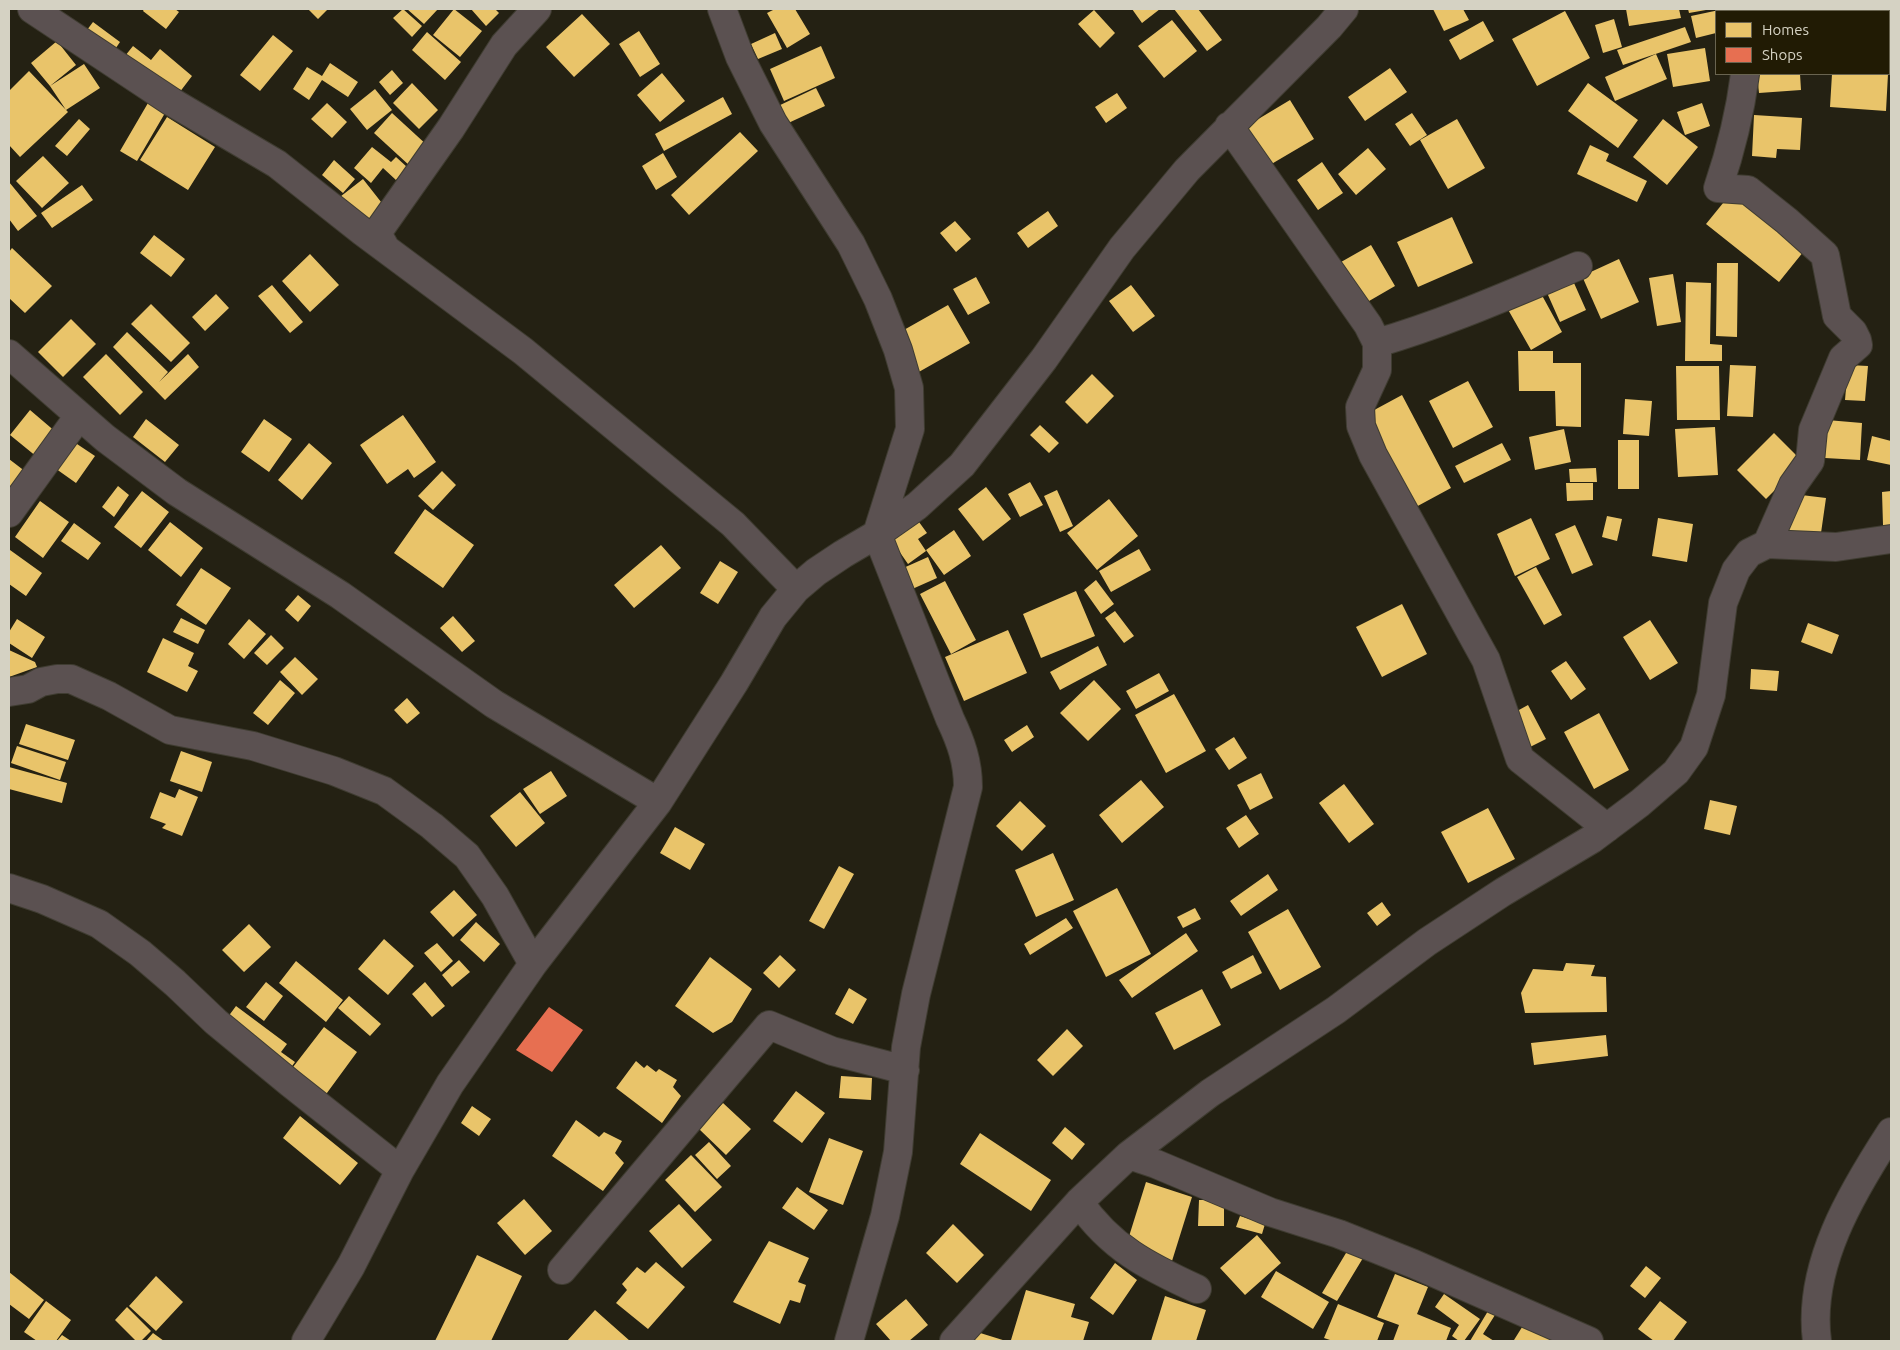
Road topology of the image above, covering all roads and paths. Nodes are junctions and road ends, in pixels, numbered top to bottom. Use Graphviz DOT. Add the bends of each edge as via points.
graph roads {
  1 [pos="32,9"];
  2 [pos="537,9"];
  3 [pos="722,9"];
  4 [pos="1344,9"];
  5 [pos="1745,75"];
  6 [pos="1230,126"];
  7 [pos="386,249"];
  8 [pos="1578,266"];
  9 [pos="1377,343"];
  10 [pos="9,354"];
  11 [pos="79,416"];
  12 [pos="9,513"];
  13 [pos="877,534"];
  14 [pos="1891,539"];
  15 [pos="1768,544"];
  16 [pos="796,589"];
  17 [pos="9,692"];
  18 [pos="658,802"];
  19 [pos="1607,828"];
  20 [pos="9,888"];
  21 [pos="533,964"];
  22 [pos="905,1070"];
  23 [pos="1891,1132"];
  24 [pos="1130,1155"];
  25 [pos="400,1170"];
  26 [pos="1079,1202"];
  27 [pos="562,1270"];
  28 [pos="1197,1289"];
  29 [pos="1581,1340"];
  30 [pos="306,1341"];
  31 [pos="849,1341"];
  32 [pos="954,1341"];
  33 [pos="1817,1341"];
  1 -- 7 [label="street" via="172,102 277,164"];
  2 -- 7 [label="street" via="504,45 451,128 377,233"];
  3 -- 13 [label="street" via="740,57 773,123 851,244 898,350 909,388 910,429"];
  4 -- 6 [label="street"];
  5 -- 15 [label="street" via="1740,111 1718,188 1748,190 1824,255 1836,316 1853,332 1858,345 1843,358 1813,430 1810,461 1792,485"];
  6 -- 9 [label="street" via="1368,325"];
  6 -- 13 [label="street" via="1186,170 1122,248 962,465 917,506"];
  7 -- 16 [label="street" via="523,351 733,524"];
  8 -- 9 [label="street" via="1465,313"];
  9 -- 19 [label="street" via="1377,370 1360,407 1361,426 1373,455 1486,660 1520,759"];
  10 -- 11 [label="street"];
  11 -- 12 [label="street"];
  11 -- 18 [label="street" via="177,492 340,594 494,704"];
  13 -- 16 [label="street" via="836,558"];
  13 -- 22 [label="street" via="958,737 968,773 968,787 916,994"];
  14 -- 15 [label="street" via="1836,546"];
  15 -- 19 [label="street" via="1749,553 1736,570 1723,603 1711,695 1694,747 1676,772"];
  16 -- 18 [label="street" via="773,617"];
  17 -- 21 [label="street" via="28,689 41,682 71,679 170,730 253,746 334,771 384,792 467,856 495,896"];
  18 -- 21 [label="street"];
  19 -- 24 [label="street" via="1427,942 1336,1010 1210,1093"];
  20 -- 25 [label="street" via="98,924 140,953 216,1022"];
  21 -- 25 [label="street" via="450,1084"];
  22 -- 27 [label="street" via="832,1051 769,1025"];
  22 -- 31 [label="street" via="898,1152 885,1216"];
  23 -- 33 [label="street" via="1848,1204 1829,1248 1820,1285 1815,1324"];
  24 -- 26 [label="street"];
  24 -- 29 [label="street" via="1270,1212 1339,1234 1406,1261"];
  25 -- 30 [label="street" via="351,1266"];
  26 -- 28 [label="street" via="1093,1222 1137,1260"];
  26 -- 32 [label="street"];
}
